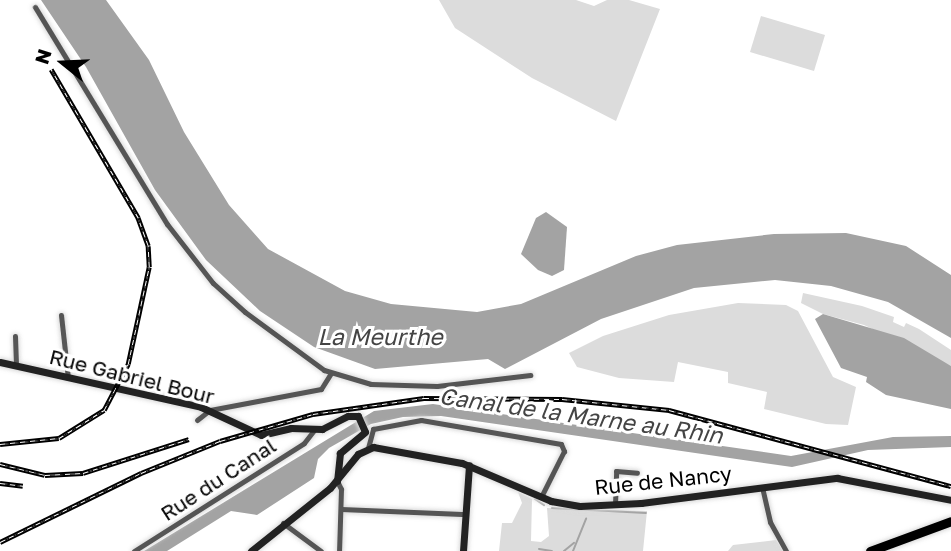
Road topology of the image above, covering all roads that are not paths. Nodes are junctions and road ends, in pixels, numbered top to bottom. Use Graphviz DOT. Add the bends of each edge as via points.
graph roads {
  1 [pos="35,7"];
  2 [pos="61,315"];
  3 [pos="15,336"];
  4 [pos="0,362"];
  5 [pos="16,366"];
  6 [pos="331,373"];
  7 [pos="530,375"];
  8 [pos="68,378"];
  9 [pos="231,408"];
  10 [pos="211,410"];
  11 [pos="227,419"];
  12 [pos="197,421"];
  13 [pos="315,429"];
  14 [pos="369,448"];
  15 [pos="338,458"];
  16 [pos="469,465"];
  17 [pos="347,467"];
  18 [pos="637,473"];
  19 [pos="337,481"];
  20 [pos="762,487"];
  21 [pos="541,497"];
  22 [pos="951,498"];
  23 [pos="615,505"];
  24 [pos="341,509"];
  25 [pos="462,514"];
  26 [pos="951,521"];
  27 [pos="284,524"];
  28 [pos="134,551"];
  29 [pos="246,551"];
  30 [pos="251,551"];
  31 [pos="321,551"];
  32 [pos="339,551"];
  33 [pos="463,551"];
  34 [pos="786,551"];
  35 [pos="870,551"];
  1 -- 6 [label="street" via="179,241 232,301"];
  2 -- 8 [label="street"];
  3 -- 5 [label="street"];
  4 -- 5 [label="main road, Rue Gabriel Bour"];
  5 -- 8 [label="main road, Rue Gabriel Bour"];
  6 -- 7 [label="street" via="394,388 499,382"];
  6 -- 9 [label="street" via="321,389"];
  8 -- 10 [label="main road, Rue Gabriel Bour"];
  9 -- 10 [label="street"];
  9 -- 11 [label="street"];
  10 -- 11 [label="main road, Rue Gabriel Bour"];
  10 -- 12 [label="street"];
  11 -- 13 [label="main road, Rue Gabriel Bour" via="261,435 291,428"];
  13 -- 15 [label="main road, Rue Gabriel Bour" via="347,416 360,418 365,428 361,437"];
  13 -- 28 [label="street, Rue du Canal" via="304,443"];
  14 -- 16 [label="main road, Rue de Nancy" via="403,450"];
  14 -- 17 [label="main road"];
  14 -- 21 [label="street" via="373,429 421,420 548,441 564,448"];
  15 -- 17 [label="main road"];
  15 -- 19 [label="main road"];
  16 -- 21 [label="main road, Rue de Nancy"];
  16 -- 25 [label="main road"];
  17 -- 19 [label="main road"];
  18 -- 23 [label="street" via="616,471"];
  19 -- 24 [label="street"];
  19 -- 27 [label="main road"];
  20 -- 22 [label="main road, Rue de Nancy" via="845,479"];
  20 -- 23 [label="main road, Rue de Nancy"];
  20 -- 34 [label="street" via="771,522"];
  21 -- 23 [label="main road, Rue de Nancy" via="570,505"];
  24 -- 25 [label="street"];
  24 -- 32 [label="street"];
  25 -- 33 [label="main road"];
  26 -- 35 [label="highway"];
  27 -- 29 [label="main road"];
  27 -- 30 [label="main road"];
  27 -- 31 [label="street"];
}
